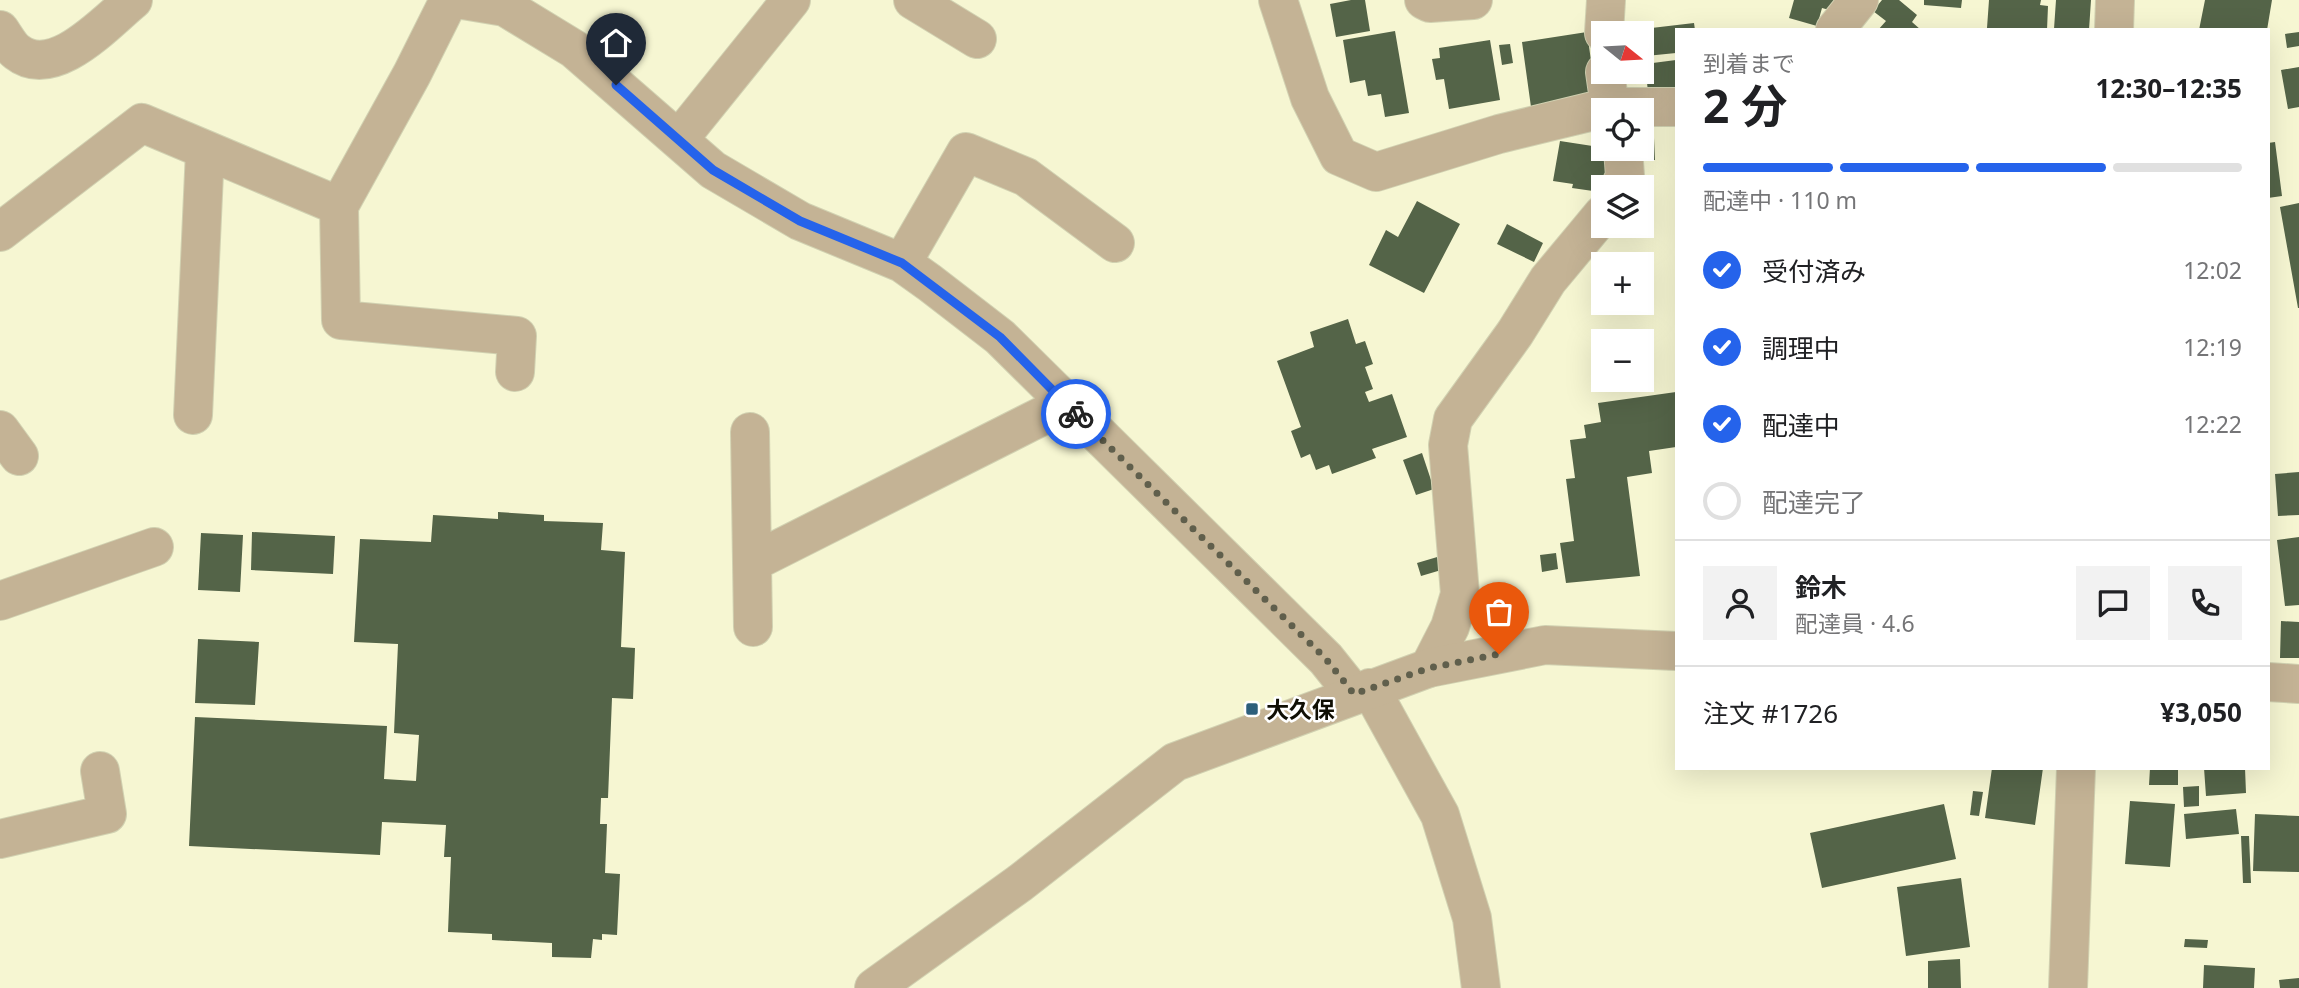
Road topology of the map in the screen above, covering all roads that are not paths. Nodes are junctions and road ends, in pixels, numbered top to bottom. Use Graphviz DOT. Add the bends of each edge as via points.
graph roads {
  1 [pos="133,0"];
  2 [pos="449,0"];
  3 [pos="463,0"];
  4 [pos="791,0"];
  5 [pos="913,0"];
  6 [pos="1278,0"];
  7 [pos="1424,0"];
  8 [pos="1473,0"];
  9 [pos="1606,0"];
  10 [pos="1859,0"];
  11 [pos="2115,0"];
  12 [pos="1605,21"];
  13 [pos="1837,28"];
  14 [pos="2114,28"];
  15 [pos="0,30"];
  16 [pos="977,39"];
  17 [pos="1608,96"];
  18 [pos="1675,107"];
  19 [pos="679,139"];
  20 [pos="205,151"];
  21 [pos="339,206"];
  22 [pos="1591,228"];
  23 [pos="0,232"];
  24 [pos="1115,243"];
  25 [pos="902,263"];
  26 [pos="514,372"];
  27 [pos="1066,404"];
  28 [pos="193,415"];
  29 [pos="751,432"];
  30 [pos="154,547"];
  31 [pos="752,562"];
  32 [pos="0,601"];
  33 [pos="753,627"];
  34 [pos="1675,651"];
  35 [pos="1429,668"];
  36 [pos="2270,682"];
  37 [pos="2299,684"];
  38 [pos="1362,691"];
  39 [pos="2076,770"];
  40 [pos="100,771"];
  41 [pos="0,839"];
  42 [pos="874,988"];
  43 [pos="1481,988"];
  44 [pos="2068,988"];
  1 -- 15 [label="street" via="59,58 37,60 17,52"];
  2 -- 21 [label="street"];
  3 -- 19 [label="street" via="505,7 574,48"];
  4 -- 19 [label="street"];
  5 -- 16 [label="street"];
  6 -- 17 [label="street" via="1310,98 1339,156 1376,172"];
  7 -- 8 [label="street"];
  9 -- 12 [label="street"];
  10 -- 13 [label="street"];
  11 -- 14 [label="street"];
  17 -- 18 [label="street"];
  19 -- 25 [label="street" via="713,170 800,221"];
  20 -- 21 [label="street"];
  20 -- 23 [label="street" via="142,123"];
  20 -- 28 [label="street"];
  21 -- 26 [label="street" via="341,320 517,336"];
  22 -- 35 [label="street" via="1548,280 1453,419 1448,445 1460,594 1450,627"];
  24 -- 25 [label="street" via="1026,177 966,152"];
  25 -- 27 [label="street" via="1000,337"];
  27 -- 31 [label="street"];
  27 -- 38 [label="street"];
  29 -- 31 [label="street"];
  30 -- 32 [label="street"];
  31 -- 33 [label="street"];
  34 -- 35 [label="street" via="1545,645"];
  35 -- 38 [label="street"];
  36 -- 37 [label="street"];
  38 -- 42 [label="street" via="1175,762 1020,883"];
  38 -- 43 [label="street" via="1440,815 1472,918"];
  39 -- 44 [label="street"];
  40 -- 41 [label="street" via="107,814"];
}
